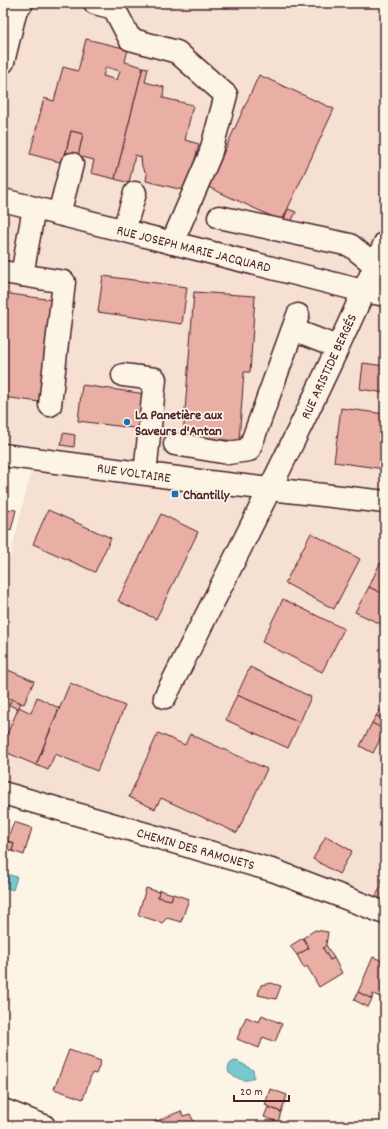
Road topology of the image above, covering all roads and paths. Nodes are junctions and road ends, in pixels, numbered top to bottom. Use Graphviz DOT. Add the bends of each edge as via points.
graph roads {
  1 [pos="22,3"];
  2 [pos="95,3"];
  3 [pos="3,62"];
  4 [pos="72,164"];
  5 [pos="135,193"];
  6 [pos="3,200"];
  7 [pos="34,208"];
  8 [pos="59,214"];
  9 [pos="219,217"];
  10 [pos="124,230"];
  11 [pos="172,243"];
  12 [pos="385,243"];
  13 [pos="376,265"];
  14 [pos="12,273"];
  15 [pos="375,293"];
  16 [pos="338,347"];
  17 [pos="123,375"];
  18 [pos="50,405"];
  19 [pos="175,444"];
  20 [pos="228,452"];
  21 [pos="3,455"];
  22 [pos="145,473"];
  23 [pos="223,483"];
  24 [pos="270,489"];
  25 [pos="385,502"];
  26 [pos="165,697"];
  27 [pos="3,793"];
  28 [pos="385,913"];
  29 [pos="3,1110"];
  30 [pos="44,1126"];
  1 -- 3 [label="street" via="16,9"];
  2 -- 11 [label="street" via="114,8 130,39 177,52 226,95 210,154"];
  4 -- 8 [label="street"];
  5 -- 10 [label="street"];
  6 -- 7 [label="street, RUE JOSEPH MARIE JACQUARD"];
  7 -- 8 [label="street, RUE JOSEPH MARIE JACQUARD"];
  7 -- 14 [label="street"];
  8 -- 10 [label="street, RUE JOSEPH MARIE JACQUARD"];
  9 -- 13 [label="street" via="350,245"];
  10 -- 11 [label="street, RUE JOSEPH MARIE JACQUARD"];
  11 -- 15 [label="street, RUE JOSEPH MARIE JACQUARD"];
  12 -- 13 [label="street, RUE ARISTIDE BERGÉS"];
  13 -- 15 [label="street, RUE ARISTIDE BERGÉS"];
  14 -- 18 [label="street" via="64,282"];
  15 -- 16 [label="street, RUE ARISTIDE BERGÉS"];
  16 -- 20 [label="street" via="296,322 249,450"];
  16 -- 24 [label="street, RUE ARISTIDE BERGÉS"];
  17 -- 22 [label="street" via="155,379"];
  19 -- 20 [label="street"];
  20 -- 23 [label="street"];
  21 -- 22 [label="street, RUE VOLTAIRE"];
  22 -- 23 [label="street, RUE VOLTAIRE"];
  23 -- 24 [label="street, RUE VOLTAIRE"];
  24 -- 25 [label="street, RUE VOLTAIRE"];
  24 -- 26 [label="street, RUE ARISTIDE BERGÉS"];
  27 -- 28 [label="street, CHEMIN DES RAMONETS" via="276,871"];
  29 -- 30 [label="street"];
}
